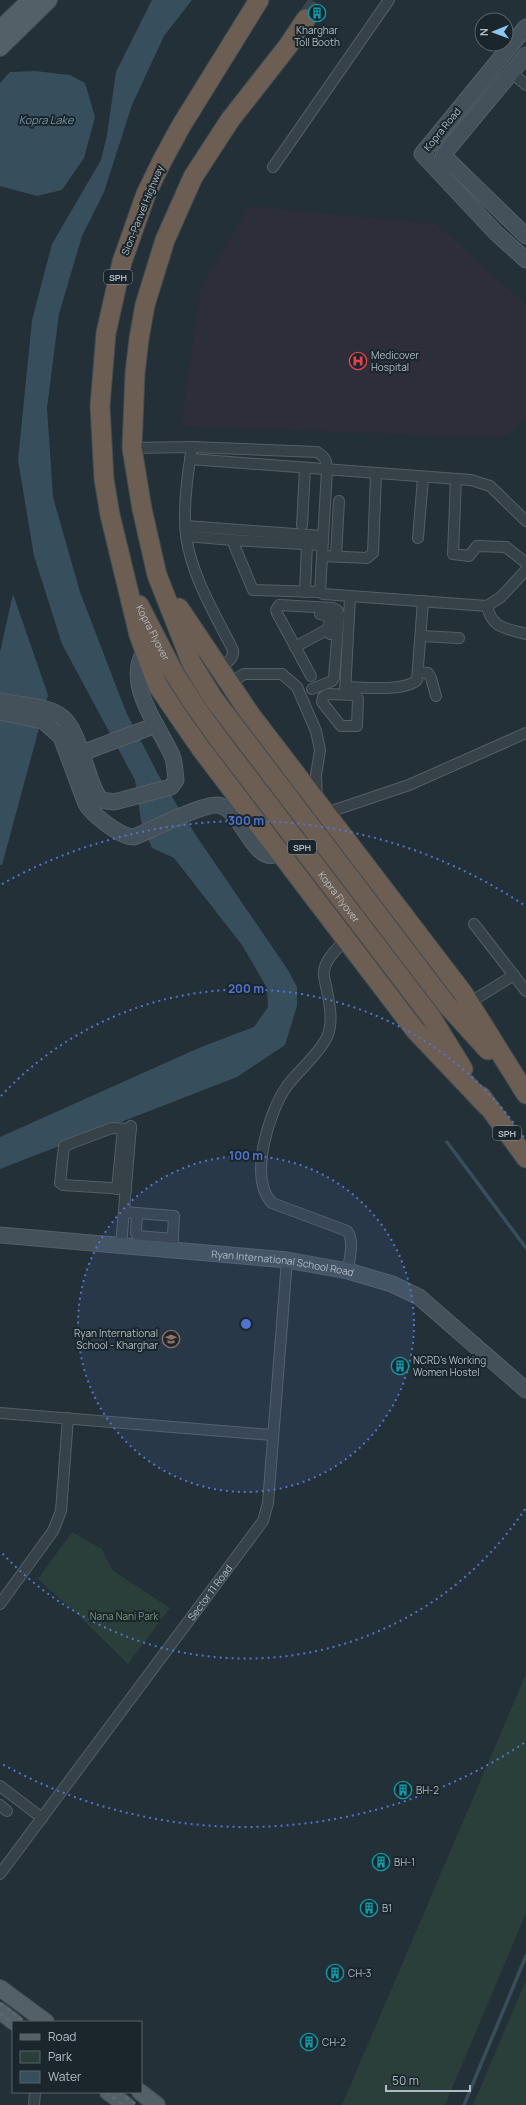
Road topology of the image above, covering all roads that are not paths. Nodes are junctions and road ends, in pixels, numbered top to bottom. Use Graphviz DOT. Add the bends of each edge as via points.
graph roads {
  1 [pos="30,0"];
  2 [pos="49,0"];
  3 [pos="258,0"];
  4 [pos="389,0"];
  5 [pos="306,19"];
  6 [pos="526,27"];
  7 [pos="0,29"];
  8 [pos="0,48"];
  9 [pos="526,55"];
  10 [pos="511,72"];
  11 [pos="526,85"];
  12 [pos="274,167"];
  13 [pos="460,172"];
  14 [pos="449,183"];
  15 [pos="526,236"];
  16 [pos="526,260"];
  17 [pos="132,448"];
  18 [pos="192,448"];
  19 [pos="190,459"];
  20 [pos="305,468"];
  21 [pos="327,470"];
  22 [pos="376,474"];
  23 [pos="423,478"];
  24 [pos="456,479"];
  25 [pos="338,501"];
  26 [pos="526,521"];
  27 [pos="186,531"];
  28 [pos="418,538"];
  29 [pos="232,540"];
  30 [pos="306,540"];
  31 [pos="322,540"];
  32 [pos="322,556"];
  33 [pos="336,556"];
  34 [pos="526,563"];
  35 [pos="526,570"];
  36 [pos="157,575"];
  37 [pos="128,585"];
  38 [pos="305,592"];
  39 [pos="323,594"];
  40 [pos="350,597"];
  41 [pos="423,601"];
  42 [pos="487,606"];
  43 [pos="323,611"];
  44 [pos="526,634"];
  45 [pos="421,636"];
  46 [pos="459,638"];
  47 [pos="295,647"];
  48 [pos="144,652"];
  49 [pos="218,668"];
  50 [pos="418,672"];
  51 [pos="311,676"];
  52 [pos="229,684"];
  53 [pos="312,689"];
  54 [pos="436,696"];
  55 [pos="0,701"];
  56 [pos="0,712"];
  57 [pos="45,715"];
  58 [pos="156,725"];
  59 [pos="526,733"];
  60 [pos="89,750"];
  61 [pos="320,811"];
  62 [pos="282,850"];
  63 [pos="474,924"];
  64 [pos="346,939"];
  65 [pos="514,975"];
  66 [pos="526,991"];
  67 [pos="469,1003"];
  68 [pos="522,1089"];
  69 [pos="488,1107"];
  70 [pos="526,1158"];
  71 [pos="121,1189"];
  72 [pos="124,1212"];
  73 [pos="137,1213"];
  74 [pos="0,1235"];
  75 [pos="172,1245"];
  76 [pos="121,1246"];
  77 [pos="287,1260"];
  78 [pos="348,1271"];
  79 [pos="526,1390"];
  80 [pos="0,1413"];
  81 [pos="68,1418"];
  82 [pos="272,1435"];
  83 [pos="0,1604"];
  84 [pos="2,1791"];
  85 [pos="42,1818"];
  86 [pos="0,1874"];
  87 [pos="0,1988"];
  88 [pos="0,2011"];
  89 [pos="13,2021"];
  90 [pos="45,2021"];
  91 [pos="36,2093"];
  92 [pos="109,2093"];
  93 [pos="141,2093"];
  94 [pos="34,2105"];
  95 [pos="126,2105"];
  96 [pos="157,2105"];
  1 -- 7 [label="main road"];
  2 -- 8 [label="main road"];
  3 -- 37 [label="highway, Sion-Panvel Highway / SPH" via="162,161 134,228 113,298 102,370 101,443 110,515"];
  4 -- 12 [label="street"];
  5 -- 17 [label="highway, SPH" via="210,148 190,184 165,240 147,298 139,339"];
  6 -- 14 [label="street, Kopra Road" via="422,154"];
  9 -- 10 [label="street, Kopra Road"];
  10 -- 11 [label="street"];
  10 -- 13 [label="street, Kopra Road" via="443,156"];
  13 -- 14 [label="street"];
  13 -- 15 [label="street, Kopra Road"];
  14 -- 16 [label="street, Kopra Road" via="496,233"];
  17 -- 18 [label="street"];
  17 -- 36 [label="highway, SPH"];
  18 -- 19 [label="street"];
  18 -- 21 [label="street" via="317,452 324,456"];
  19 -- 20 [label="street"];
  19 -- 27 [label="street"];
  20 -- 21 [label="street"];
  20 -- 30 [label="street"];
  21 -- 22 [label="street"];
  21 -- 31 [label="street"];
  22 -- 23 [label="street"];
  22 -- 33 [label="street" via="373,552 367,558"];
  23 -- 24 [label="street"];
  23 -- 28 [label="street"];
  24 -- 26 [label="street" via="471,480 490,486"];
  24 -- 34 [label="street" via="452,554 468,556 479,546 506,547"];
  25 -- 33 [label="street"];
  27 -- 29 [label="street"];
  27 -- 30 [label="street"];
  27 -- 49 [label="street" via="199,583 232,650 232,659"];
  29 -- 30 [label="street"];
  29 -- 38 [label="street" via="253,590"];
  30 -- 31 [label="street"];
  30 -- 38 [label="street"];
  31 -- 32 [label="street"];
  32 -- 33 [label="street"];
  32 -- 39 [label="street"];
  35 -- 42 [label="street" via="501,597"];
  36 -- 49 [label="highway"];
  36 -- 68 [label="highway, Kopra Flyover / SPH, bridge" via="192,664 213,698 447,1005"];
  37 -- 48 [label="highway" via="132,611"];
  37 -- 69 [label="highway, Kopra Flyover / SPH, bridge" via="175,675 197,709 431,1017"];
  38 -- 39 [label="street"];
  39 -- 40 [label="street"];
  39 -- 43 [label="street"];
  40 -- 41 [label="street"];
  40 -- 50 [label="street" via="345,691 409,685 417,680"];
  41 -- 42 [label="street"];
  41 -- 45 [label="street"];
  42 -- 44 [label="street" via="494,623"];
  43 -- 47 [label="street" via="329,616 330,632"];
  43 -- 47 [label="street" via="282,604 277,607 277,613"];
  43 -- 53 [label="street" via="335,608 339,614 334,675 332,680"];
  45 -- 46 [label="street"];
  45 -- 50 [label="street"];
  47 -- 51 [label="street"];
  48 -- 58 [label="street" via="140,660 138,684"];
  48 -- 62 [label="highway" via="158,686 181,720"];
  49 -- 52 [label="highway"];
  50 -- 54 [label="street" via="428,673"];
  52 -- 61 [label="highway"];
  52 -- 61 [label="street" via="244,674 282,674 297,687 316,731 320,750 316,775"];
  55 -- 57 [label="street"];
  56 -- 57 [label="street"];
  57 -- 60 [label="street" via="59,712"];
  57 -- 62 [label="street" via="61,737 81,794 92,813 124,835 134,837 200,808 217,805 226,808 238,819 258,849 270,856"];
  58 -- 60 [label="street"];
  58 -- 60 [label="street" via="173,760 176,780 171,787 107,803 98,797"];
  59 -- 61 [label="street" via="409,785"];
  61 -- 67 [label="highway"];
  62 -- 64 [label="highway"];
  63 -- 65 [label="street"];
  64 -- 69 [label="highway" via="415,1030"];
  64 -- 78 [label="street" via="330,956 324,971 330,1030 321,1046 286,1088 272,1117 263,1148 260,1178 265,1196 272,1203 347,1231 351,1243"];
  65 -- 66 [label="street"];
  65 -- 67 [label="street"];
  67 -- 68 [label="highway"];
  69 -- 70 [label="highway, SPH"];
  71 -- 71 [label="street" via="128,1128 107,1129 65,1145 60,1185"];
  71 -- 72 [label="street"];
  72 -- 73 [label="street"];
  72 -- 76 [label="street"];
  73 -- 75 [label="street" via="138,1236"];
  73 -- 75 [label="street" via="174,1216"];
  74 -- 76 [label="street, Ryan International School Road"];
  75 -- 76 [label="street, Ryan International School Road"];
  75 -- 77 [label="street, Ryan International School Road"];
  77 -- 78 [label="street, Ryan International School Road"];
  77 -- 82 [label="street, Sector 11 Road"];
  78 -- 79 [label="street, Ryan International School Road" via="392,1284 419,1297"];
  80 -- 81 [label="street"];
  81 -- 82 [label="street"];
  81 -- 83 [label="street" via="61,1511 57,1522 53,1532"];
  82 -- 85 [label="street, Sector 11 Road" via="268,1503 263,1521"];
  84 -- 85 [label="street"];
  85 -- 86 [label="street, Sector 11 Road"];
  87 -- 90 [label="main road"];
  88 -- 89 [label="main road"];
  91 -- 94 [label="street"];
  92 -- 95 [label="main road"];
  93 -- 96 [label="main road"];
}
